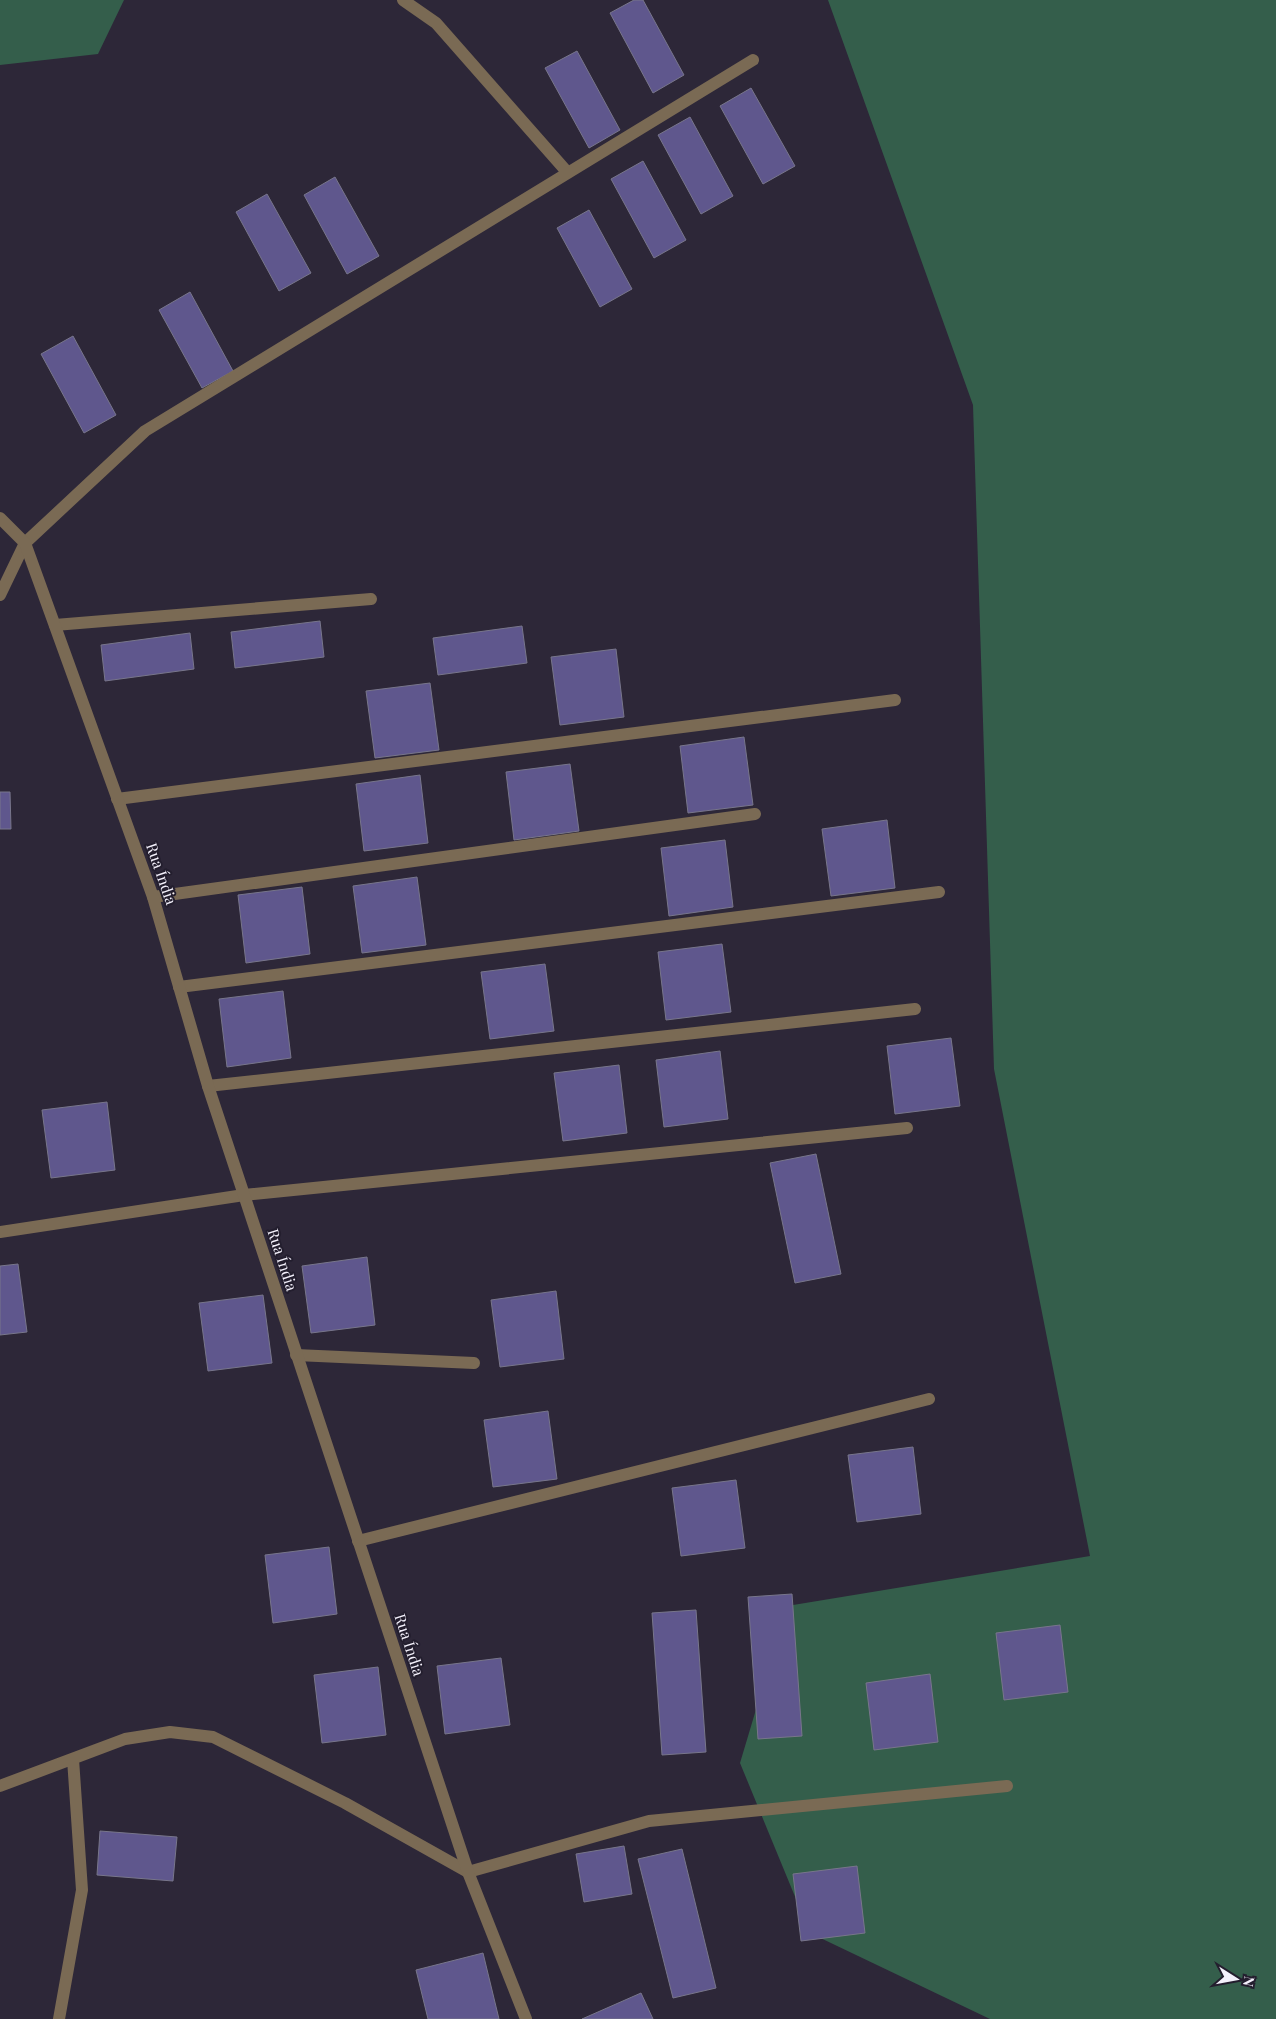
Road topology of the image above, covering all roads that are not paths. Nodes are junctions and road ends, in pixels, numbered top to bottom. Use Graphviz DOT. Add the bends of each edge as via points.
graph roads {
  1 [pos="403,0"];
  2 [pos="753,60"];
  3 [pos="568,173"];
  4 [pos="0,518"];
  5 [pos="25,543"];
  6 [pos="0,595"];
  7 [pos="371,599"];
  8 [pos="55,625"];
  9 [pos="896,700"];
  10 [pos="117,799"];
  11 [pos="756,814"];
  12 [pos="939,892"];
  13 [pos="153,897"];
  14 [pos="179,987"];
  15 [pos="915,1009"];
  16 [pos="208,1086"];
  17 [pos="908,1128"];
  18 [pos="244,1195"];
  19 [pos="0,1232"];
  20 [pos="296,1355"];
  21 [pos="474,1363"];
  22 [pos="929,1399"];
  23 [pos="358,1541"];
  24 [pos="73,1758"];
  25 [pos="0,1786"];
  26 [pos="1007,1786"];
  27 [pos="468,1872"];
  28 [pos="59,2019"];
  29 [pos="526,2019"];
  1 -- 3 [label="street" via="436,23"];
  2 -- 3 [label="street"];
  3 -- 5 [label="street" via="145,431"];
  4 -- 5 [label="street, Rua Índia"];
  5 -- 6 [label="street"];
  5 -- 8 [label="street, Rua Índia"];
  7 -- 8 [label="street"];
  8 -- 10 [label="street, Rua Índia"];
  9 -- 10 [label="street"];
  10 -- 13 [label="street, Rua Índia"];
  11 -- 13 [label="street"];
  12 -- 14 [label="street"];
  13 -- 14 [label="street, Rua Índia"];
  14 -- 16 [label="street, Rua Índia"];
  15 -- 16 [label="street"];
  16 -- 18 [label="street, Rua Índia"];
  17 -- 18 [label="street"];
  18 -- 19 [label="street"];
  18 -- 20 [label="street, Rua Índia"];
  20 -- 21 [label="street"];
  20 -- 23 [label="street, Rua Índia"];
  22 -- 23 [label="street"];
  23 -- 27 [label="street, Rua Índia"];
  24 -- 25 [label="street"];
  24 -- 27 [label="street" via="125,1739 170,1732 212,1737 345,1803"];
  24 -- 28 [label="street" via="82,1890"];
  26 -- 27 [label="street" via="649,1821"];
  27 -- 29 [label="street, Rua Índia"];
}
